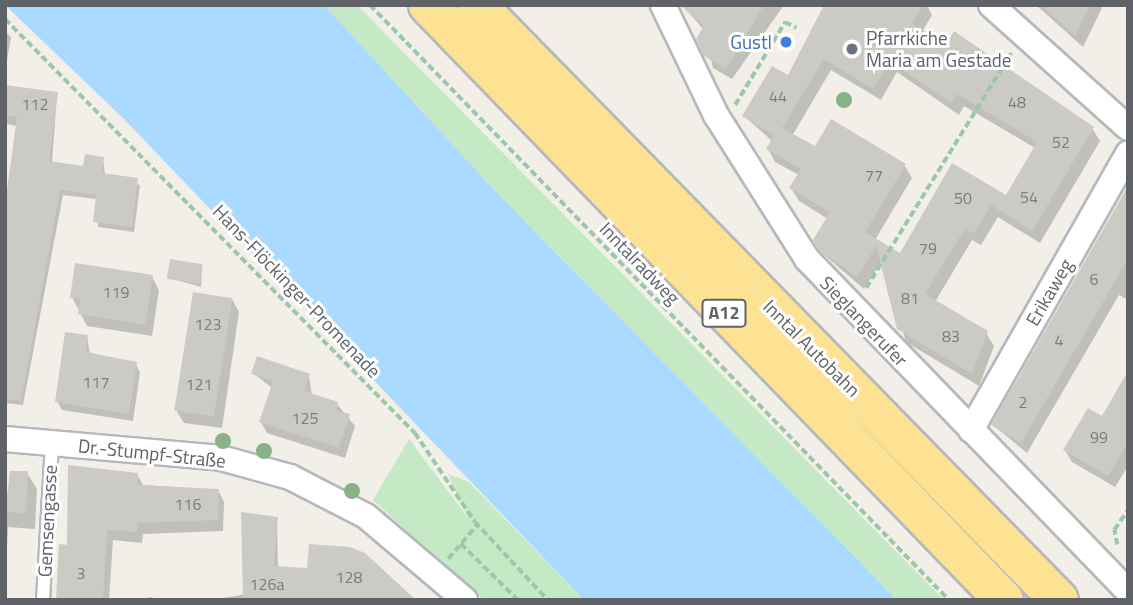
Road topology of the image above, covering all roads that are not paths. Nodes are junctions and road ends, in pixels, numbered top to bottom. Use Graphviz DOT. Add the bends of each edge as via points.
graph roads {
  1 [pos="428,5"];
  2 [pos="477,5"];
  3 [pos="663,5"];
  4 [pos="991,5"];
  5 [pos="1128,128"];
  6 [pos="1128,154"];
  7 [pos="971,430"];
  8 [pos="5,439"];
  9 [pos="52,443"];
  10 [pos="1128,591"];
  11 [pos="43,600"];
  12 [pos="465,600"];
  13 [pos="1004,600"];
  14 [pos="1059,600"];
  1 -- 13 [label="highway, Inntal Autobahn / A12"];
  2 -- 14 [label="highway, Inntal Autobahn / A12"];
  3 -- 7 [label="street, Sieglangerufer" via="716,115 792,239 852,310"];
  4 -- 5 [label="street"];
  6 -- 7 [label="street, Erikaweg"];
  7 -- 10 [label="street, Sieglangerufer"];
  8 -- 9 [label="street, Dr.-Stumpf-Straße"];
  9 -- 11 [label="lane, Gemsengasse"];
  9 -- 12 [label="street, Dr.-Stumpf-Straße" via="221,458 290,477 366,516"];
}
